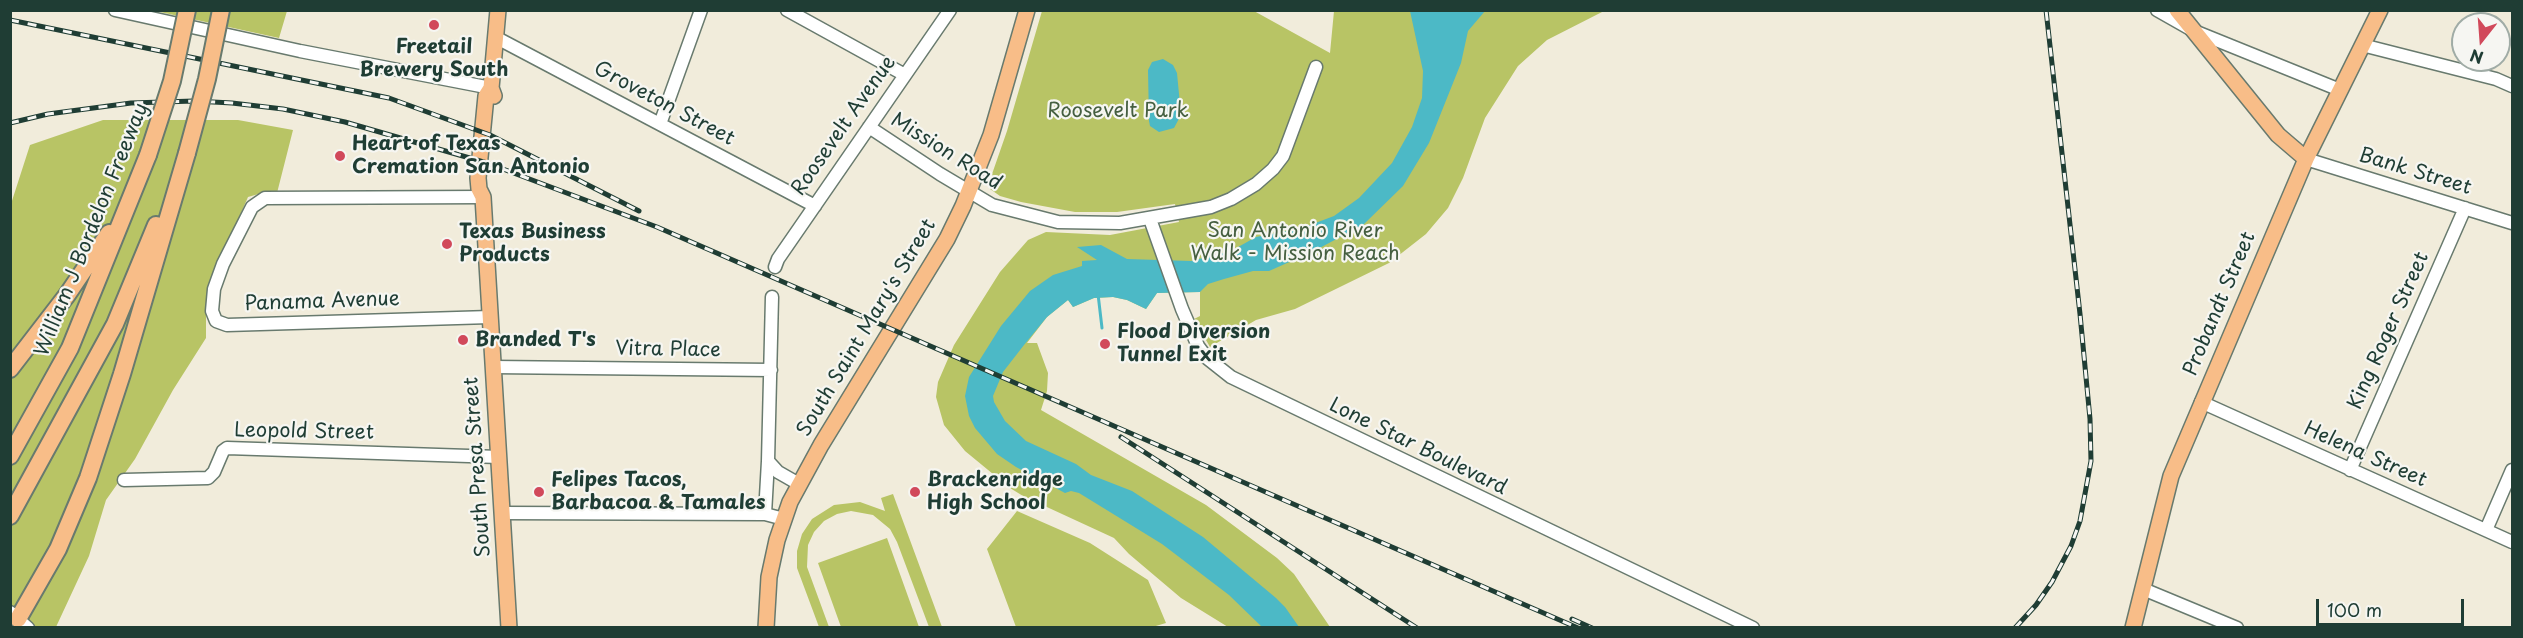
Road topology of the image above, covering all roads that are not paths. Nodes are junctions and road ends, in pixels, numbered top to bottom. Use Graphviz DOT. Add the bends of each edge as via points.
graph roads {
  1 [pos="115,10"];
  2 [pos="187,10"];
  3 [pos="221,10"];
  4 [pos="498,10"];
  5 [pos="700,10"];
  6 [pos="787,10"];
  7 [pos="950,10"];
  8 [pos="1027,10"];
  9 [pos="2157,10"];
  10 [pos="2177,10"];
  11 [pos="2380,10"];
  12 [pos="2193,31"];
  13 [pos="495,37"];
  14 [pos="2362,45"];
  15 [pos="1316,67"];
  16 [pos="905,75"];
  17 [pos="2512,86"];
  18 [pos="491,88"];
  19 [pos="2340,90"];
  20 [pos="660,124"];
  21 [pos="869,126"];
  22 [pos="187,153"];
  23 [pos="2306,159"];
  24 [pos="969,192"];
  25 [pos="483,197"];
  26 [pos="815,206"];
  27 [pos="126,207"];
  28 [pos="2464,208"];
  29 [pos="1150,219"];
  30 [pos="2512,223"];
  31 [pos="775,267"];
  32 [pos="772,297"];
  33 [pos="490,317"];
  34 [pos="493,367"];
  35 [pos="10,369"];
  36 [pos="771,370"];
  37 [pos="2201,402"];
  38 [pos="10,456"];
  39 [pos="499,457"];
  40 [pos="768,461"];
  41 [pos="2350,470"];
  42 [pos="2512,470"];
  43 [pos="124,480"];
  44 [pos="799,484"];
  45 [pos="502,513"];
  46 [pos="765,514"];
  47 [pos="10,516"];
  48 [pos="784,519"];
  49 [pos="2486,530"];
  50 [pos="2512,542"];
  51 [pos="2143,589"];
  52 [pos="18,621"];
  53 [pos="509,627"];
  54 [pos="766,627"];
  55 [pos="1753,627"];
  56 [pos="2133,627"];
  57 [pos="2237,627"];
  1 -- 18 [label="street"];
  2 -- 27 [label="highway, William J Bordelon Freeway, bridge" via="172,81"];
  3 -- 22 [label="highway, bridge"];
  4 -- 13 [label="main road, South Presa Street"];
  5 -- 20 [label="street"];
  6 -- 16 [label="street"];
  7 -- 16 [label="street, Roosevelt Avenue"];
  8 -- 24 [label="main road" via="992,132"];
  9 -- 12 [label="street"];
  10 -- 12 [label="main road"];
  11 -- 14 [label="main road, Probandt Street"];
  12 -- 19 [label="street"];
  12 -- 23 [label="main road" via="2278,135"];
  13 -- 18 [label="main road, South Presa Street"];
  13 -- 20 [label="street, Groveton Street"];
  14 -- 17 [label="street"];
  14 -- 19 [label="main road, Probandt Street"];
  15 -- 29 [label="street, Mission Road" via="1290,142 1273,169 1256,184 1221,203"];
  16 -- 21 [label="street, Roosevelt Avenue"];
  18 -- 25 [label="main road, South Presa Street" via="486,96 479,168"];
  19 -- 23 [label="main road, Probandt Street"];
  20 -- 26 [label="street, Groveton Street"];
  21 -- 24 [label="street, Mission Road"];
  21 -- 26 [label="street, Roosevelt Avenue"];
  22 -- 47 [label="highway" via="115,324"];
  22 -- 52 [label="highway" via="88,478 58,549"];
  23 -- 28 [label="street, Bank Street"];
  23 -- 37 [label="main road, Probandt Street"];
  24 -- 29 [label="street, Mission Road" via="992,205 1058,222 1120,224"];
  24 -- 44 [label="main road, South Saint Mary's Street" via="946,239"];
  25 -- 33 [label="main road, South Presa Street"];
  25 -- 33 [label="street, Panama Avenue" via="265,198 252,207 223,264 214,289 212,311 213,318 222,324"];
  26 -- 31 [label="street, Roosevelt Avenue"];
  27 -- 35 [label="highway" via="67,295"];
  27 -- 38 [label="highway, William J Bordelon Freeway" via="70,348"];
  28 -- 30 [label="street, Bank Street"];
  28 -- 41 [label="street, King Roger Street"];
  29 -- 55 [label="street, Lone Star Boulevard" via="1198,346 1218,369 1244,385"];
  32 -- 36 [label="street, South Saint Mary's Street"];
  33 -- 34 [label="main road, South Presa Street"];
  34 -- 36 [label="street, Vitra Place"];
  34 -- 39 [label="main road, South Presa Street"];
  36 -- 40 [label="street, South Saint Mary's Street"];
  37 -- 41 [label="street, Helena Street"];
  37 -- 51 [label="main road, Probandt Street" via="2171,476"];
  39 -- 43 [label="street, Leopold Street" via="227,448 208,478"];
  39 -- 45 [label="main road, South Presa Street"];
  40 -- 44 [label="street"];
  40 -- 46 [label="street, South Saint Mary's Street"];
  41 -- 49 [label="street, Helena Street"];
  42 -- 49 [label="street"];
  44 -- 48 [label="main road, South Saint Mary's Street"];
  45 -- 46 [label="street"];
  45 -- 53 [label="main road, South Presa Street"];
  46 -- 48 [label="street"];
  48 -- 54 [label="main road, South Saint Mary's Street" via="769,577"];
  49 -- 50 [label="street, Helena Street"];
  51 -- 56 [label="main road, Probandt Street"];
  51 -- 57 [label="street"];
}
